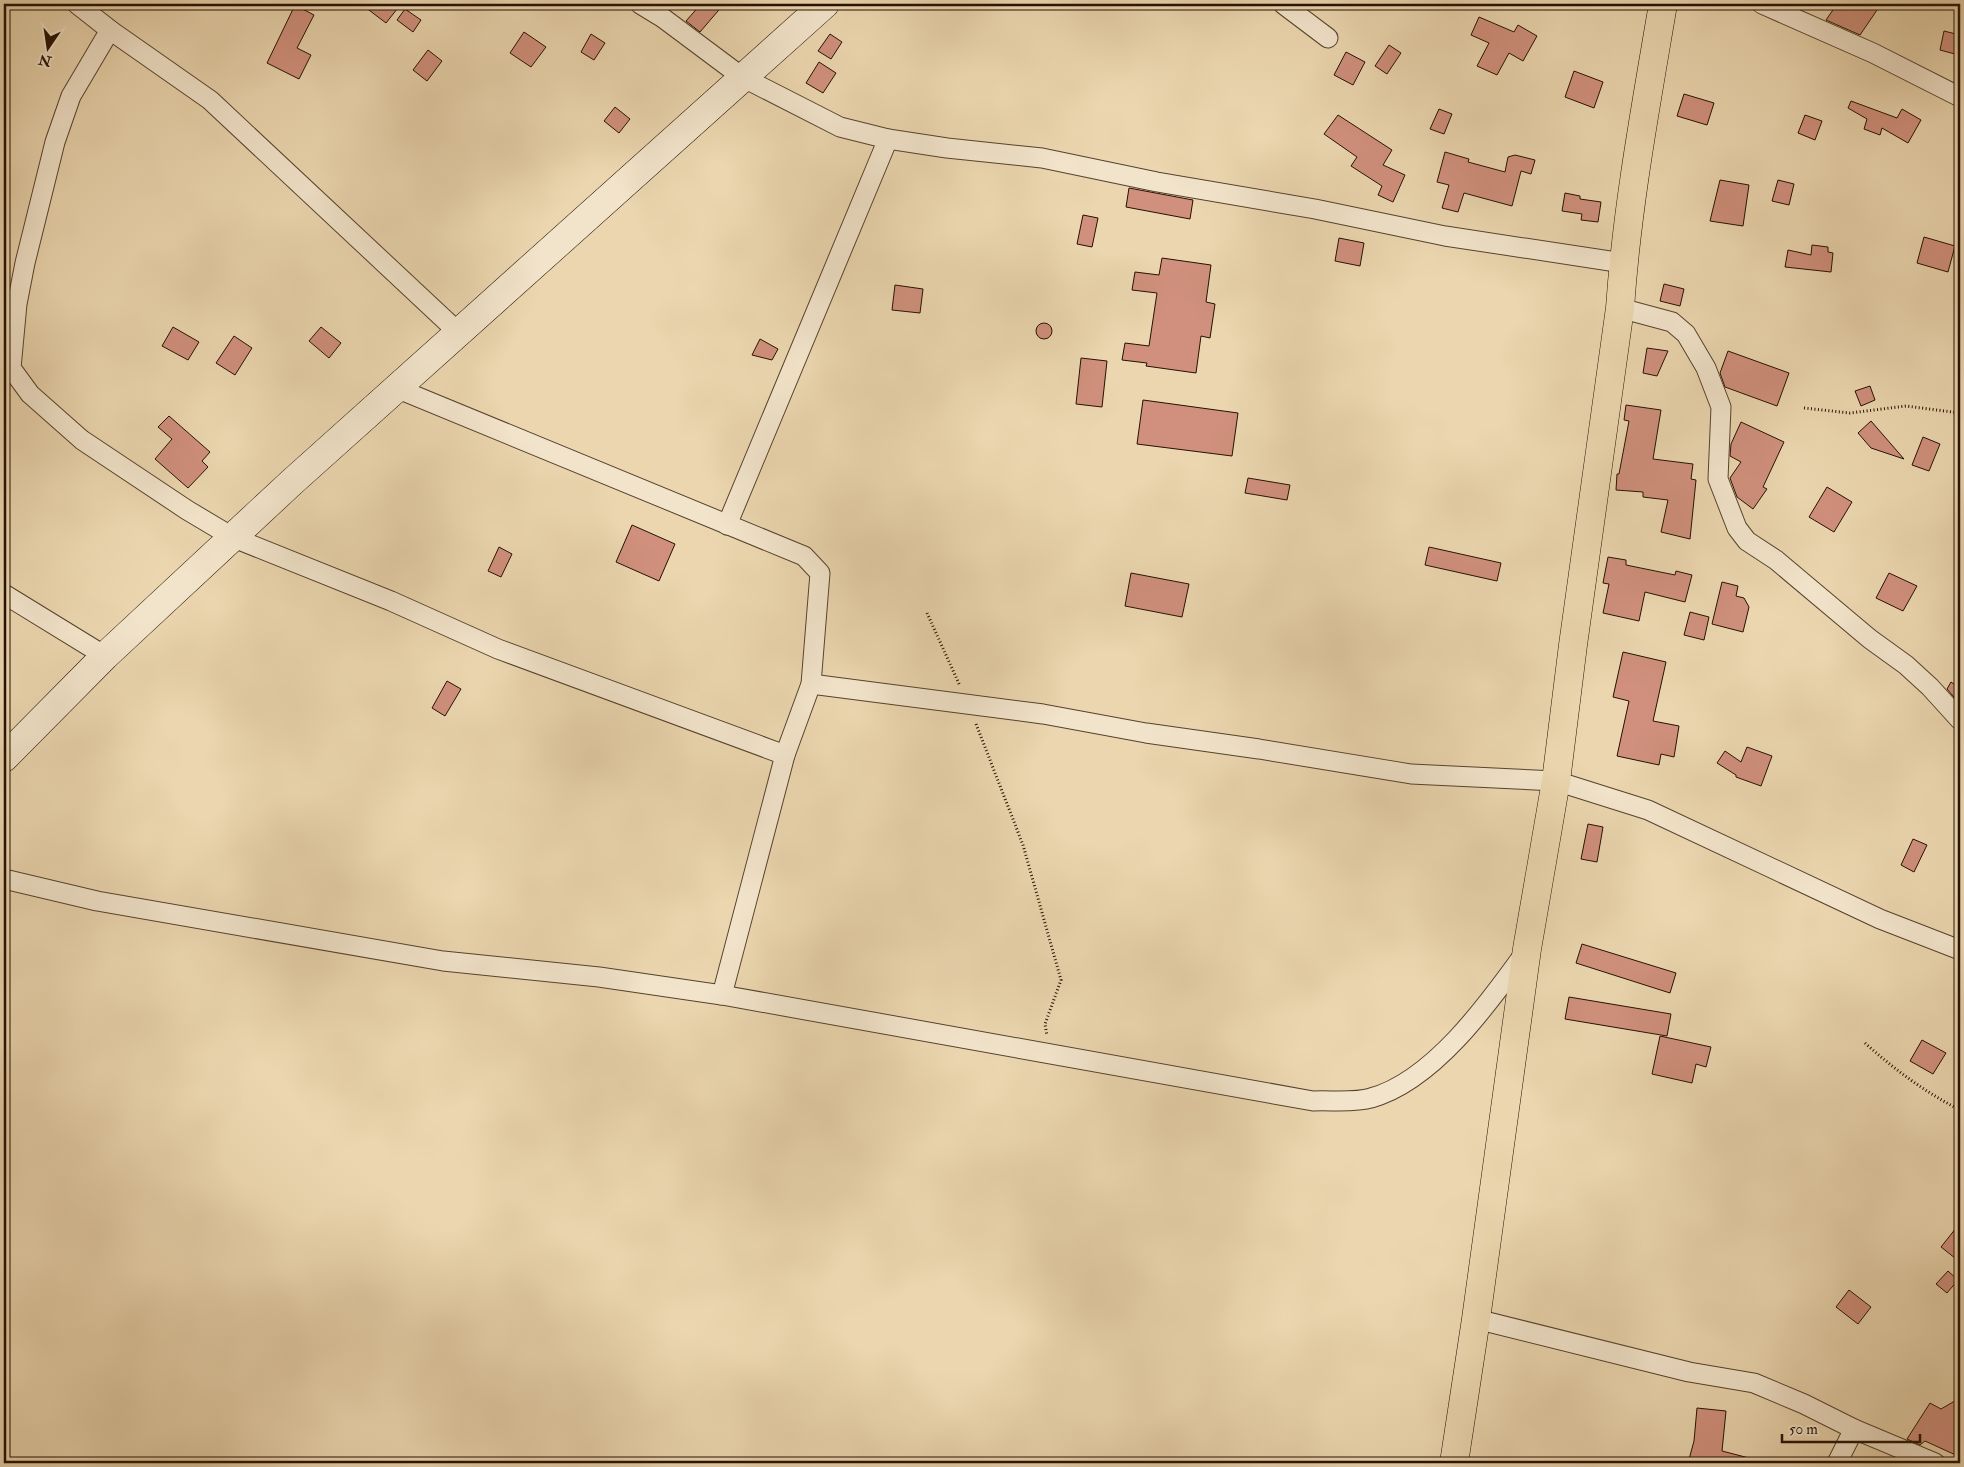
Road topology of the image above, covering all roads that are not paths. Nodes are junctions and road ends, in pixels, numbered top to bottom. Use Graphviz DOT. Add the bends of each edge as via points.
graph roads {
  1 [pos="77,4"];
  2 [pos="640,4"];
  3 [pos="825,4"];
  4 [pos="1283,4"];
  5 [pos="1663,4"];
  6 [pos="1762,4"];
  7 [pos="110,30"];
  8 [pos="1328,38"];
  9 [pos="742,77"];
  10 [pos="1960,98"];
  11 [pos="888,139"];
  12 [pos="1623,263"];
  13 [pos="10,302"];
  14 [pos="1620,308"];
  15 [pos="458,333"];
  16 [pos="396,388"];
  17 [pos="728,525"];
  18 [pos="234,538"];
  19 [pos="4,594"];
  20 [pos="106,656"];
  21 [pos="811,684"];
  22 [pos="1960,720"];
  23 [pos="785,754"];
  24 [pos="4,758"];
  25 [pos="1556,781"];
  26 [pos="4,879"];
  27 [pos="1527,949"];
  28 [pos="1960,950"];
  29 [pos="722,995"];
  30 [pos="1476,1319"];
  31 [pos="1854,1429"];
  32 [pos="1454,1463"];
  33 [pos="1837,1463"];
  34 [pos="1935,1463"];
  1 -- 7 [label="street"];
  2 -- 9 [label="street"];
  3 -- 9 [label="street"];
  4 -- 8 [label="street"];
  5 -- 12 [label="main road"];
  6 -- 10 [label="street" via="1873,53"];
  7 -- 13 [label="street" via="71,96"];
  7 -- 15 [label="street" via="210,100"];
  9 -- 11 [label="street" via="840,127"];
  9 -- 15 [label="street"];
  11 -- 12 [label="street" via="1042,158 1445,236"];
  11 -- 17 [label="street"];
  12 -- 14 [label="main road"];
  13 -- 18 [label="street" via="11,368 30,394 82,440"];
  14 -- 22 [label="street" via="1672,322 1686,334 1706,368 1721,407 1718,479 1736,528 1747,541 1776,560 1906,665"];
  14 -- 25 [label="main road"];
  15 -- 16 [label="street"];
  16 -- 17 [label="street"];
  16 -- 18 [label="street"];
  17 -- 21 [label="street" via="804,556 820,573"];
  18 -- 20 [label="street"];
  18 -- 23 [label="street" via="391,600 498,649"];
  19 -- 20 [label="street"];
  20 -- 24 [label="street"];
  21 -- 23 [label="street"];
  21 -- 25 [label="street" via="1043,714 1411,774"];
  23 -- 29 [label="street"];
  25 -- 27 [label="main road"];
  25 -- 28 [label="street" via="1648,810 1880,919"];
  26 -- 29 [label="street" via="96,901 444,961 599,977"];
  27 -- 29 [label="street" via="1460,1036 1399,1088 1369,1099 1314,1101"];
  27 -- 30 [label="main road"];
  30 -- 31 [label="street" via="1689,1372 1754,1383"];
  30 -- 32 [label="main road"];
  31 -- 33 [label="street"];
  31 -- 34 [label="street"];
}
